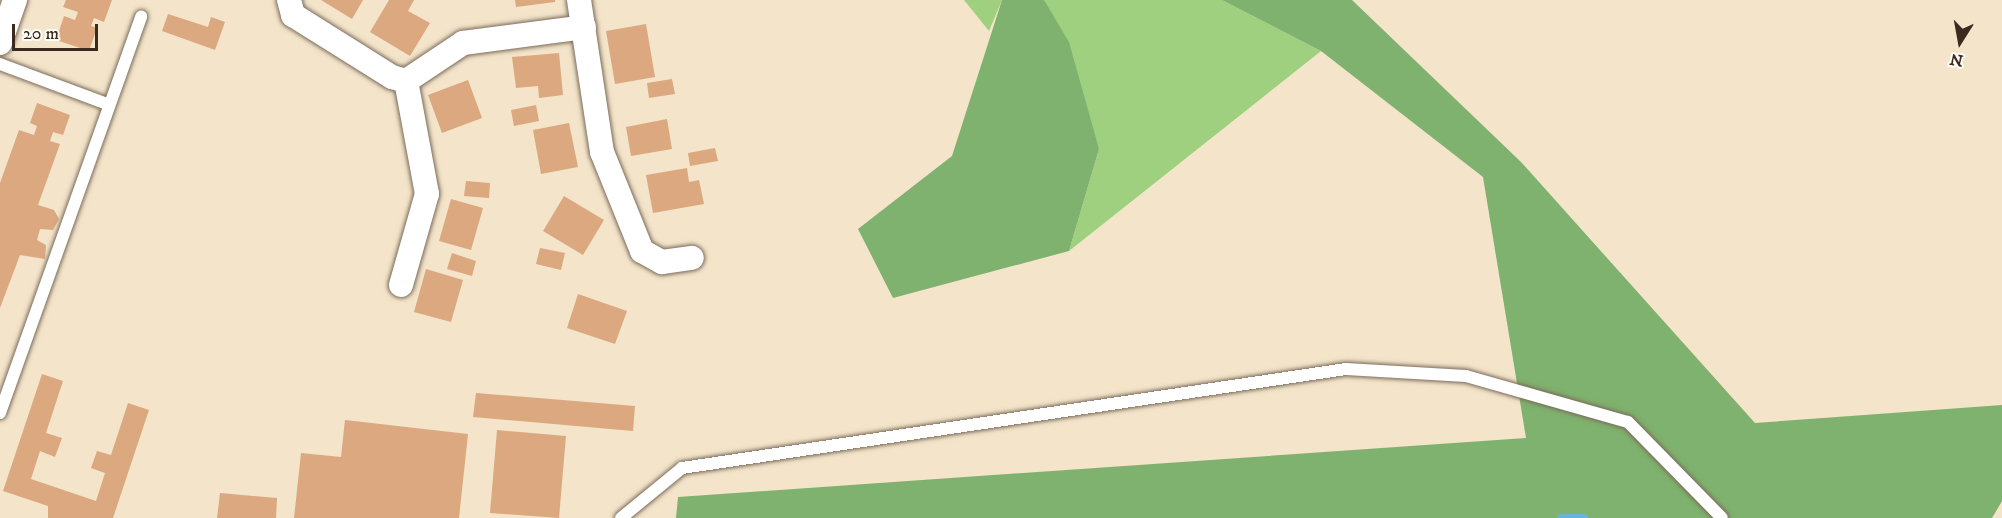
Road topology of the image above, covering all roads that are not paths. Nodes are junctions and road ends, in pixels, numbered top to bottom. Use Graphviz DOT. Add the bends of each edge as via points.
graph roads {
  1 [pos="15,0"];
  2 [pos="290,0"];
  3 [pos="579,0"];
  4 [pos="141,16"];
  5 [pos="584,27"];
  6 [pos="0,43"];
  7 [pos="0,64"];
  8 [pos="406,81"];
  9 [pos="107,104"];
  10 [pos="692,258"];
  11 [pos="401,285"];
  12 [pos="0,413"];
  13 [pos="621,518"];
  14 [pos="1722,518"];
  1 -- 6 [label="street"];
  2 -- 8 [label="street" via="293,15 392,77"];
  3 -- 5 [label="street"];
  4 -- 9 [label="lane"];
  5 -- 8 [label="street" via="464,43"];
  5 -- 10 [label="street" via="602,152 642,251 662,262"];
  7 -- 9 [label="lane"];
  8 -- 11 [label="street" via="427,194"];
  9 -- 12 [label="lane"];
  13 -- 14 [label="lane" via="682,468 1346,369 1466,375 1628,422"];
}
